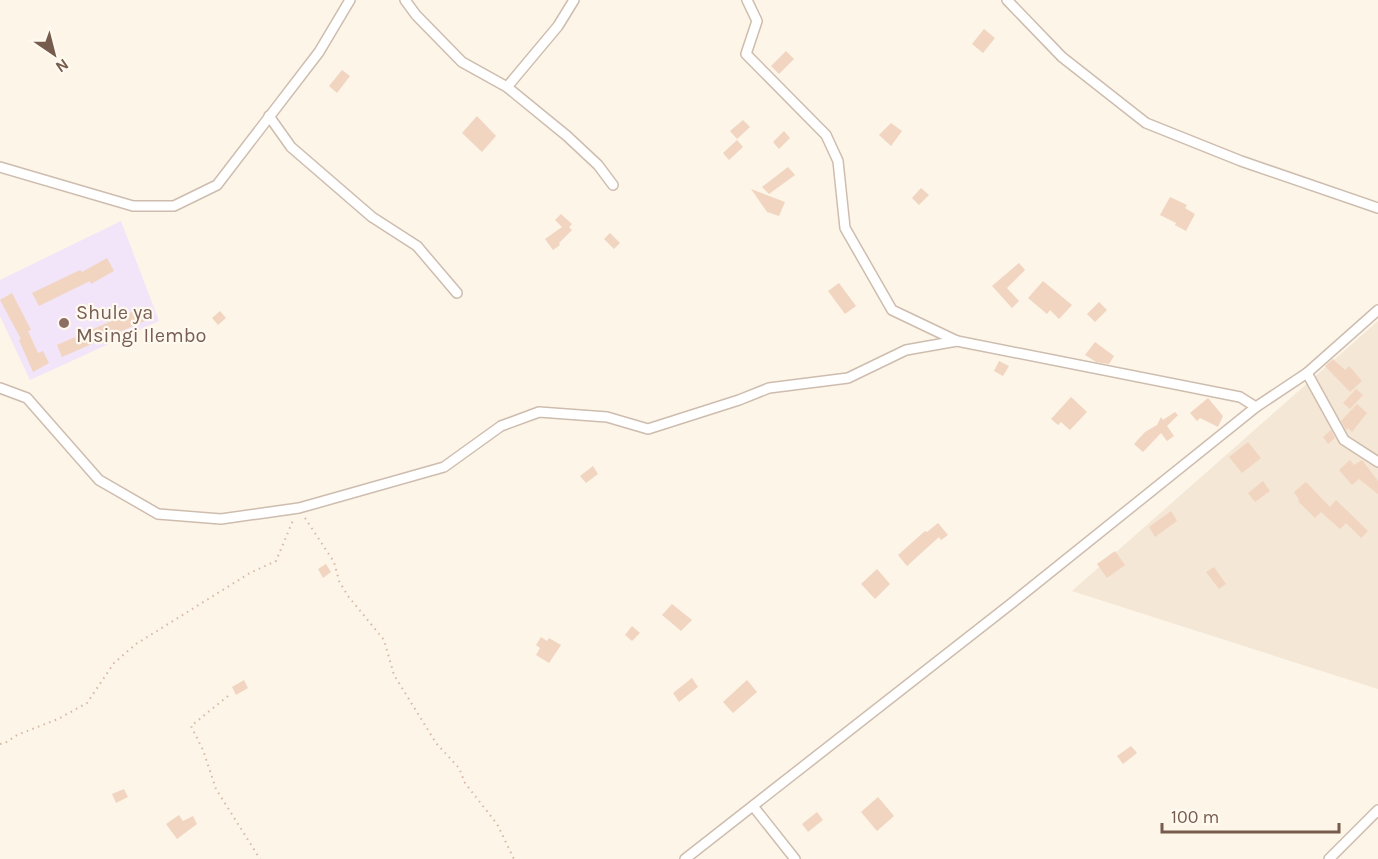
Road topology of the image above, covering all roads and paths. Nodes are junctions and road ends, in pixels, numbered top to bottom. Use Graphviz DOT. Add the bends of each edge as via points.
graph roads {
  1 [pos="350,0"];
  2 [pos="405,0"];
  3 [pos="574,0"];
  4 [pos="747,0"];
  5 [pos="1007,0"];
  6 [pos="507,87"];
  7 [pos="269,116"];
  8 [pos="0,167"];
  9 [pos="613,186"];
  10 [pos="1378,207"];
  11 [pos="457,293"];
  12 [pos="1378,310"];
  13 [pos="957,341"];
  14 [pos="1307,373"];
  15 [pos="0,388"];
  16 [pos="1256,407"];
  17 [pos="1378,462"];
  18 [pos="299,508"];
  19 [pos="228,696"];
  20 [pos="0,744"];
  21 [pos="753,806"];
  22 [pos="1378,810"];
  23 [pos="260,859"];
  24 [pos="514,859"];
  25 [pos="684,859"];
  26 [pos="795,859"];
  27 [pos="1329,859"];
  1 -- 7 [label="street" via="319,51"];
  2 -- 6 [label="street" via="462,62"];
  3 -- 6 [label="street" via="558,26"];
  4 -- 13 [label="street" via="757,21 746,54 826,135 838,161 844,228 892,310"];
  5 -- 10 [label="street" via="1062,57 1146,123 1241,161"];
  6 -- 9 [label="street" via="567,136 598,165"];
  7 -- 8 [label="street" via="217,185 174,206 133,206"];
  7 -- 11 [label="street" via="291,147 372,217 417,246"];
  12 -- 14 [label="street"];
  13 -- 16 [label="street" via="1240,397"];
  13 -- 18 [label="street" via="906,351 848,378 769,388 648,429 607,417 539,412 501,426 444,467"];
  14 -- 16 [label="street"];
  14 -- 17 [label="street" via="1344,440"];
  15 -- 18 [label="street" via="27,398 99,480 158,514 221,519"];
  16 -- 21 [label="street"];
  18 -- 20 [label="path" via="276,561 136,644 114,663 87,703"];
  18 -- 24 [label="path" via="334,562 348,596 384,640 394,675 436,743 459,768 465,783 498,824"];
  19 -- 23 [label="path" via="191,726 216,789"];
  21 -- 25 [label="street"];
  21 -- 26 [label="street"];
  22 -- 27 [label="street"];
}
